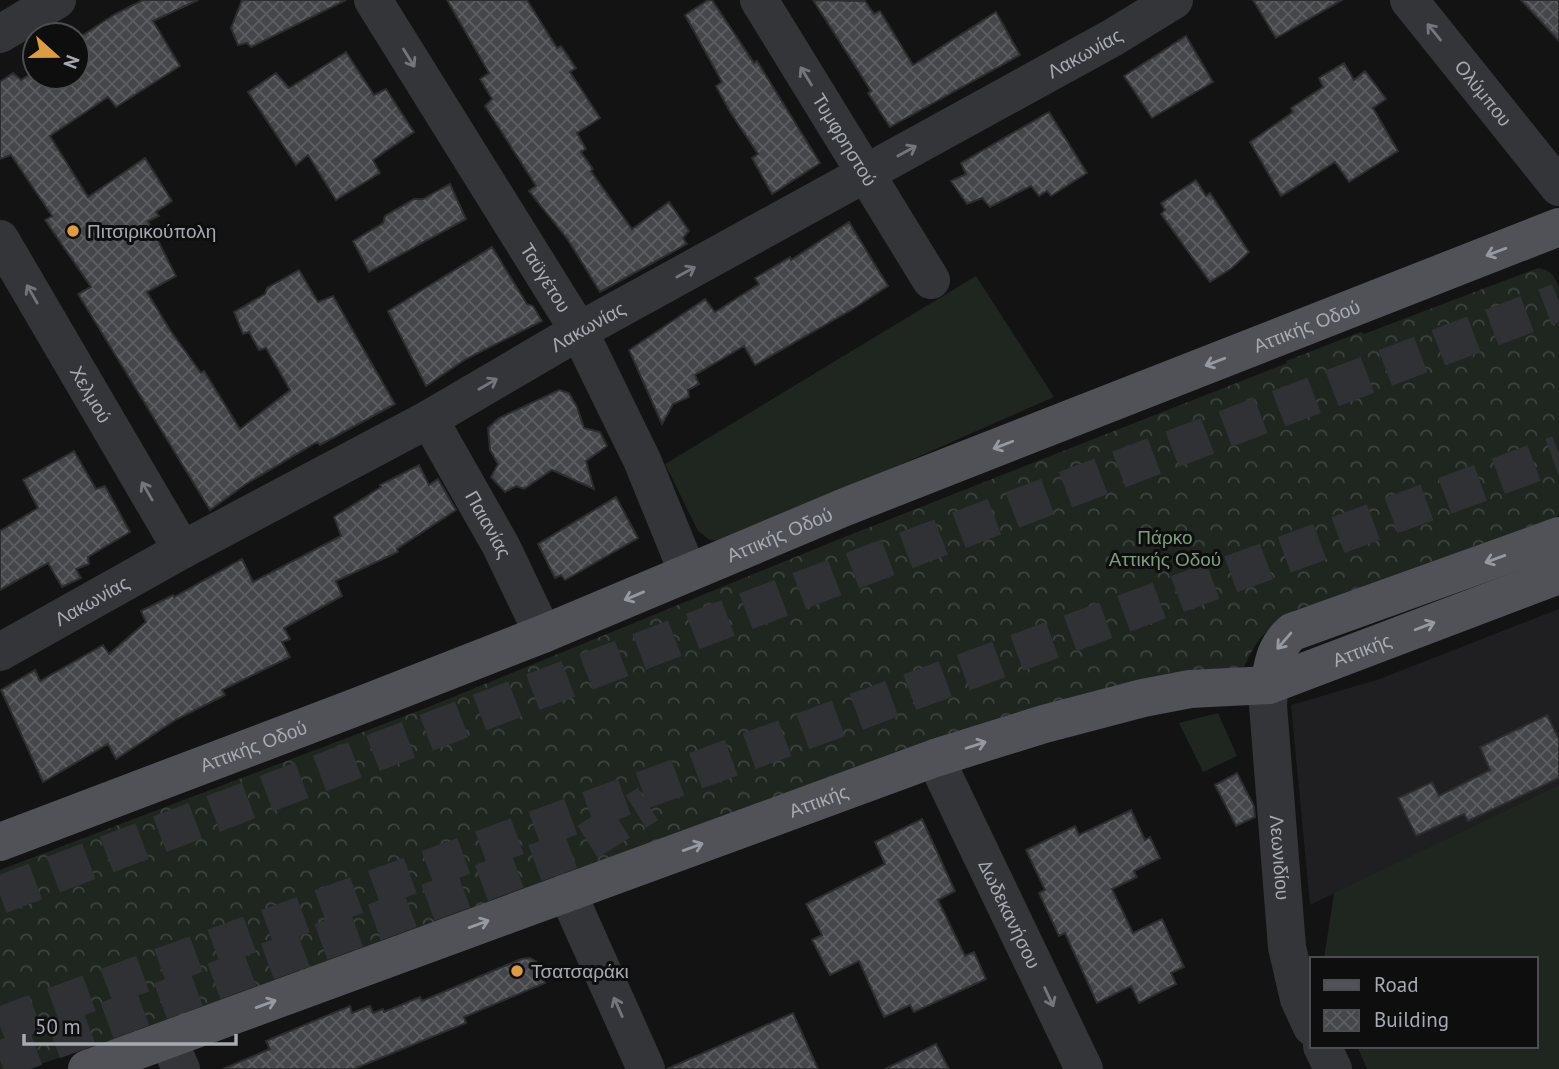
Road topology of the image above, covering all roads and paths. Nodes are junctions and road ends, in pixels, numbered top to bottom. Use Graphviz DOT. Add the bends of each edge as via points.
graph roads {
  1 [pos="57,0"];
  2 [pos="373,0"];
  3 [pos="759,0"];
  4 [pos="1174,0"];
  5 [pos="1409,0"];
  6 [pos="0,34"];
  7 [pos="866,173"];
  8 [pos="1559,187"];
  9 [pos="1559,228"];
  10 [pos="0,239"];
  11 [pos="931,280"];
  12 [pos="579,331"];
  13 [pos="429,419"];
  14 [pos="1559,536"];
  15 [pos="181,550"];
  16 [pos="688,573"];
  17 [pos="1559,575"];
  18 [pos="543,634"];
  19 [pos="0,652"];
  20 [pos="1269,685"];
  21 [pos="935,758"];
  22 [pos="0,842"];
  23 [pos="567,892"];
  24 [pos="1310,1023"];
  25 [pos="1322,1048"];
  26 [pos="174,1055"];
  27 [pos="87,1069"];
  28 [pos="646,1069"];
  29 [pos="1084,1069"];
  30 [pos="1332,1069"];
  1 -- 6 [label="street"];
  2 -- 12 [label="street, Ταϋγέτου, one-way"];
  7 -- 3 [label="street, Τυμφρηστού, one-way"];
  7 -- 4 [label="street, Λακωνίας, one-way"];
  8 -- 5 [label="street, Ολύμπου, one-way"];
  7 -- 11 [label="street, Τυμφρηστού"];
  12 -- 7 [label="street, Λακωνίας, one-way"];
  9 -- 16 [label="main road, Αττικής Οδού, one-way" via="845,507"];
  15 -- 10 [label="street, Χελμού, one-way"];
  13 -- 12 [label="street, Λακωνίας, one-way"];
  12 -- 16 [label="street, Ταϋγέτου" via="642,460"];
  13 -- 15 [label="street, Λακωνίας"];
  13 -- 18 [label="street, Παιανίας"];
  14 -- 20 [label="main road, one-way" via="1292,632 1275,653"];
  15 -- 19 [label="street, Λακωνίας"];
  16 -- 18 [label="main road, Αττικής Οδού, one-way"];
  20 -- 17 [label="main road, Αττικής, one-way"];
  18 -- 22 [label="main road, Αττικής Οδού"];
  21 -- 20 [label="main road, Αττικής, one-way" via="1143,698 1190,689"];
  20 -- 24 [label="street, Λεωνιδίου" via="1287,947 1298,999"];
  23 -- 21 [label="main road, Αττικής, one-way"];
  21 -- 29 [label="street, Δωδεκανήσου, one-way"];
  26 -- 23 [label="main road, Αττικής, one-way"];
  28 -- 23 [label="street, one-way"];
  25 -- 30 [label="street"];
  26 -- 27 [label="main road, Αττικής"];
}
